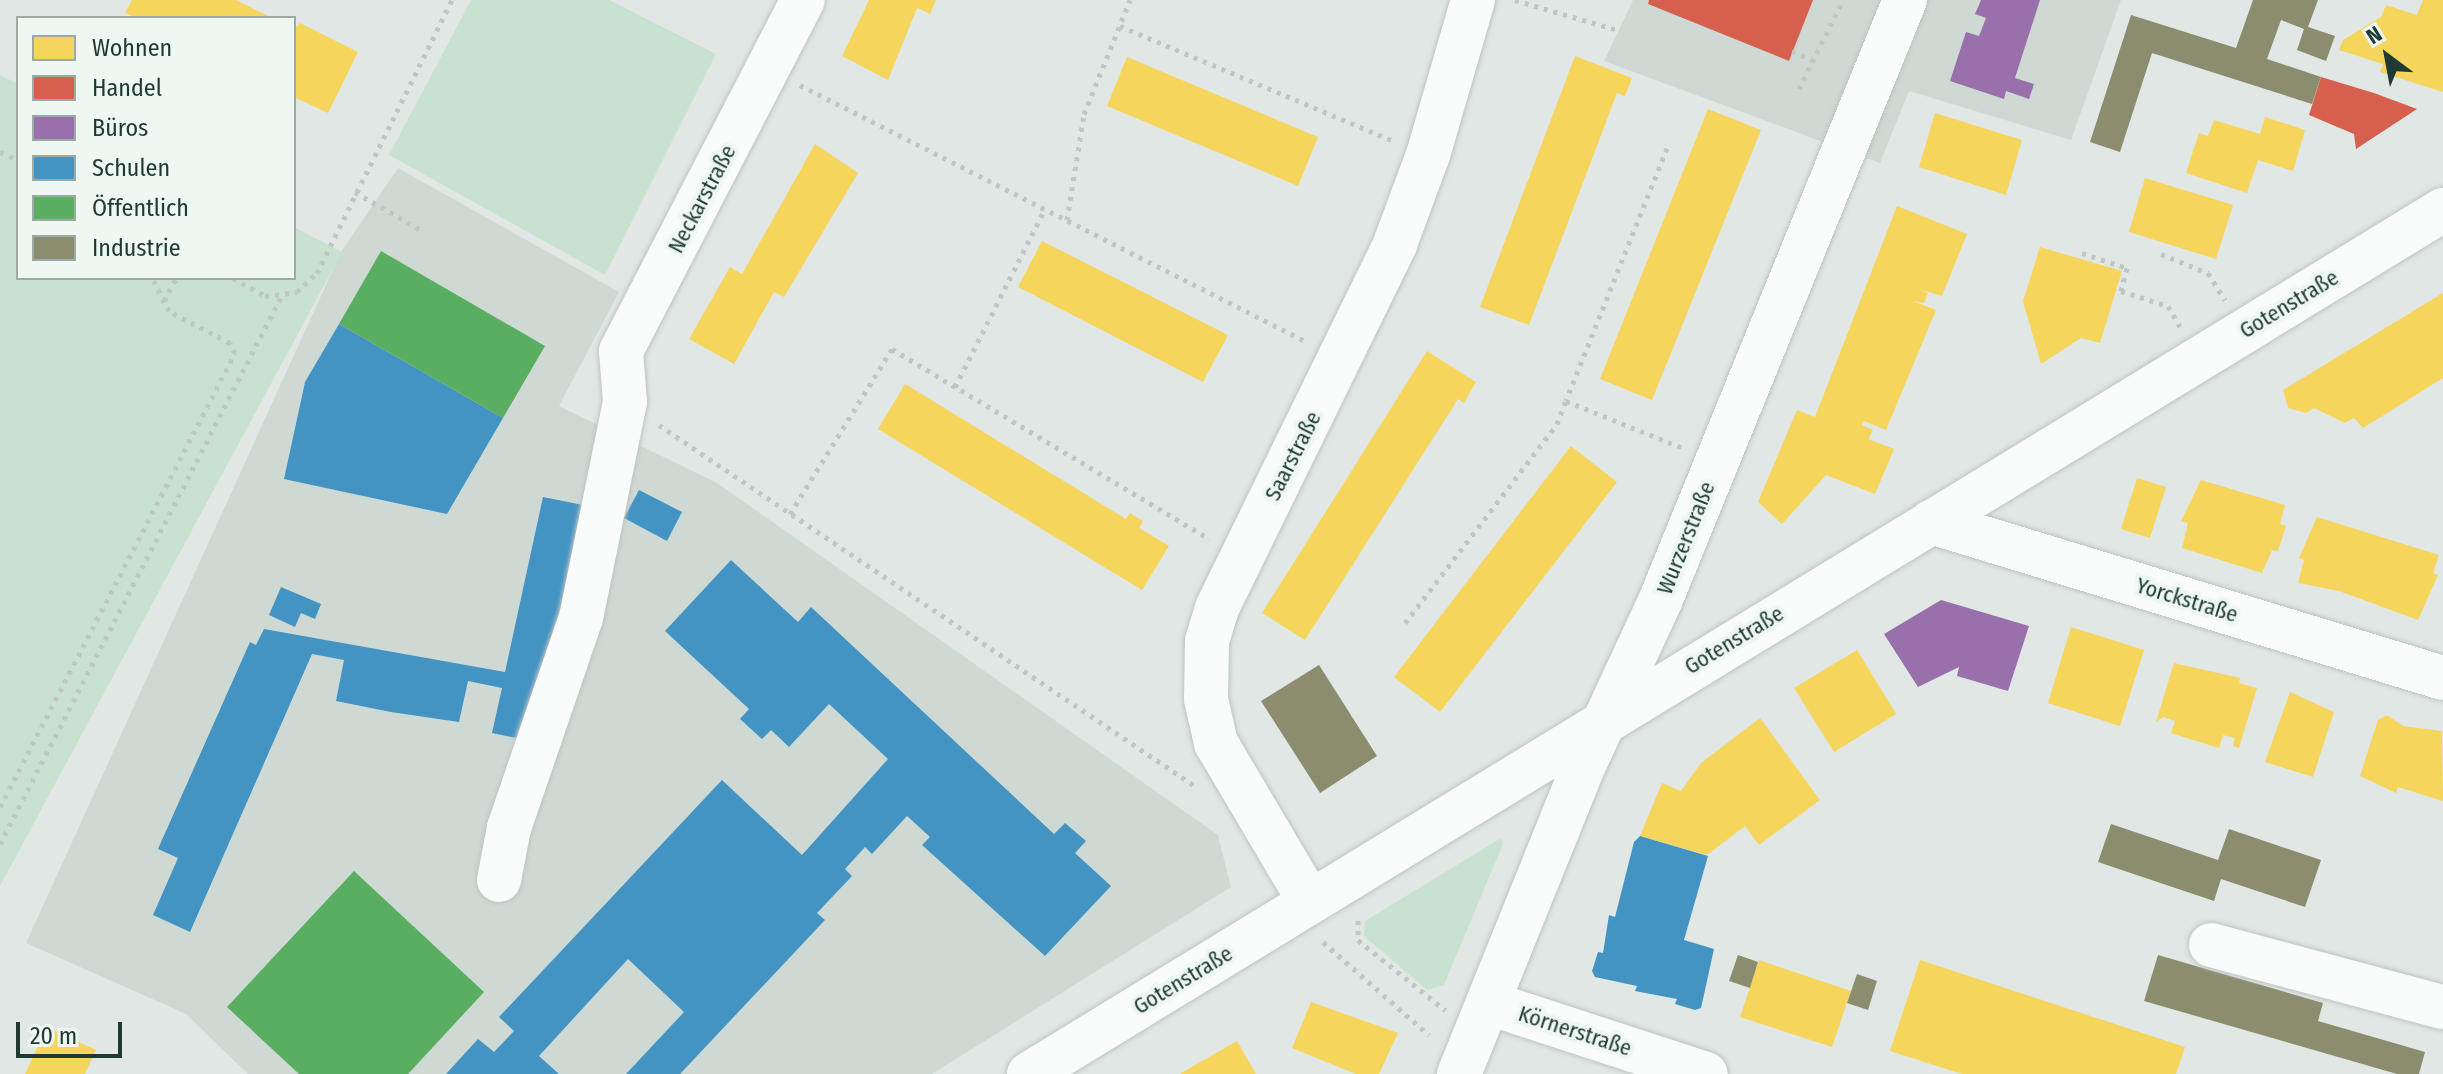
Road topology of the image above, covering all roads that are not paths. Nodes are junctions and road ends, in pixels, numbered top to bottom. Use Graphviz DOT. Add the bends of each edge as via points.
graph roads {
  1 [pos="803,0"];
  2 [pos="1473,0"];
  3 [pos="1905,0"];
  4 [pos="2443,210"];
  5 [pos="1931,522"];
  6 [pos="2443,678"];
  7 [pos="1606,718"];
  8 [pos="499,880"];
  9 [pos="1310,902"];
  10 [pos="2211,945"];
  11 [pos="2443,1007"];
  12 [pos="1484,1014"];
  13 [pos="1029,1074"];
  14 [pos="1459,1074"];
  15 [pos="1706,1074"];
  1 -- 8 [label="street, Neckarstraße" via="621,351 625,402 581,618 509,828"];
  2 -- 9 [label="street, Saarstraße" via="1428,155 1395,244 1241,558 1207,641 1210,721 1224,762"];
  3 -- 7 [label="street, Wurzerstraße" via="1717,462"];
  4 -- 5 [label="street, Gotenstraße"];
  5 -- 6 [label="street, Yorckstraße"];
  5 -- 7 [label="street, Gotenstraße"];
  7 -- 9 [label="street, Gotenstraße"];
  7 -- 12 [label="street, Wurzerstraße"];
  9 -- 13 [label="street, Gotenstraße"];
  10 -- 11 [label="street"];
  12 -- 14 [label="street, Wurzerstraße"];
  12 -- 15 [label="street, Körnerstraße"];
}
